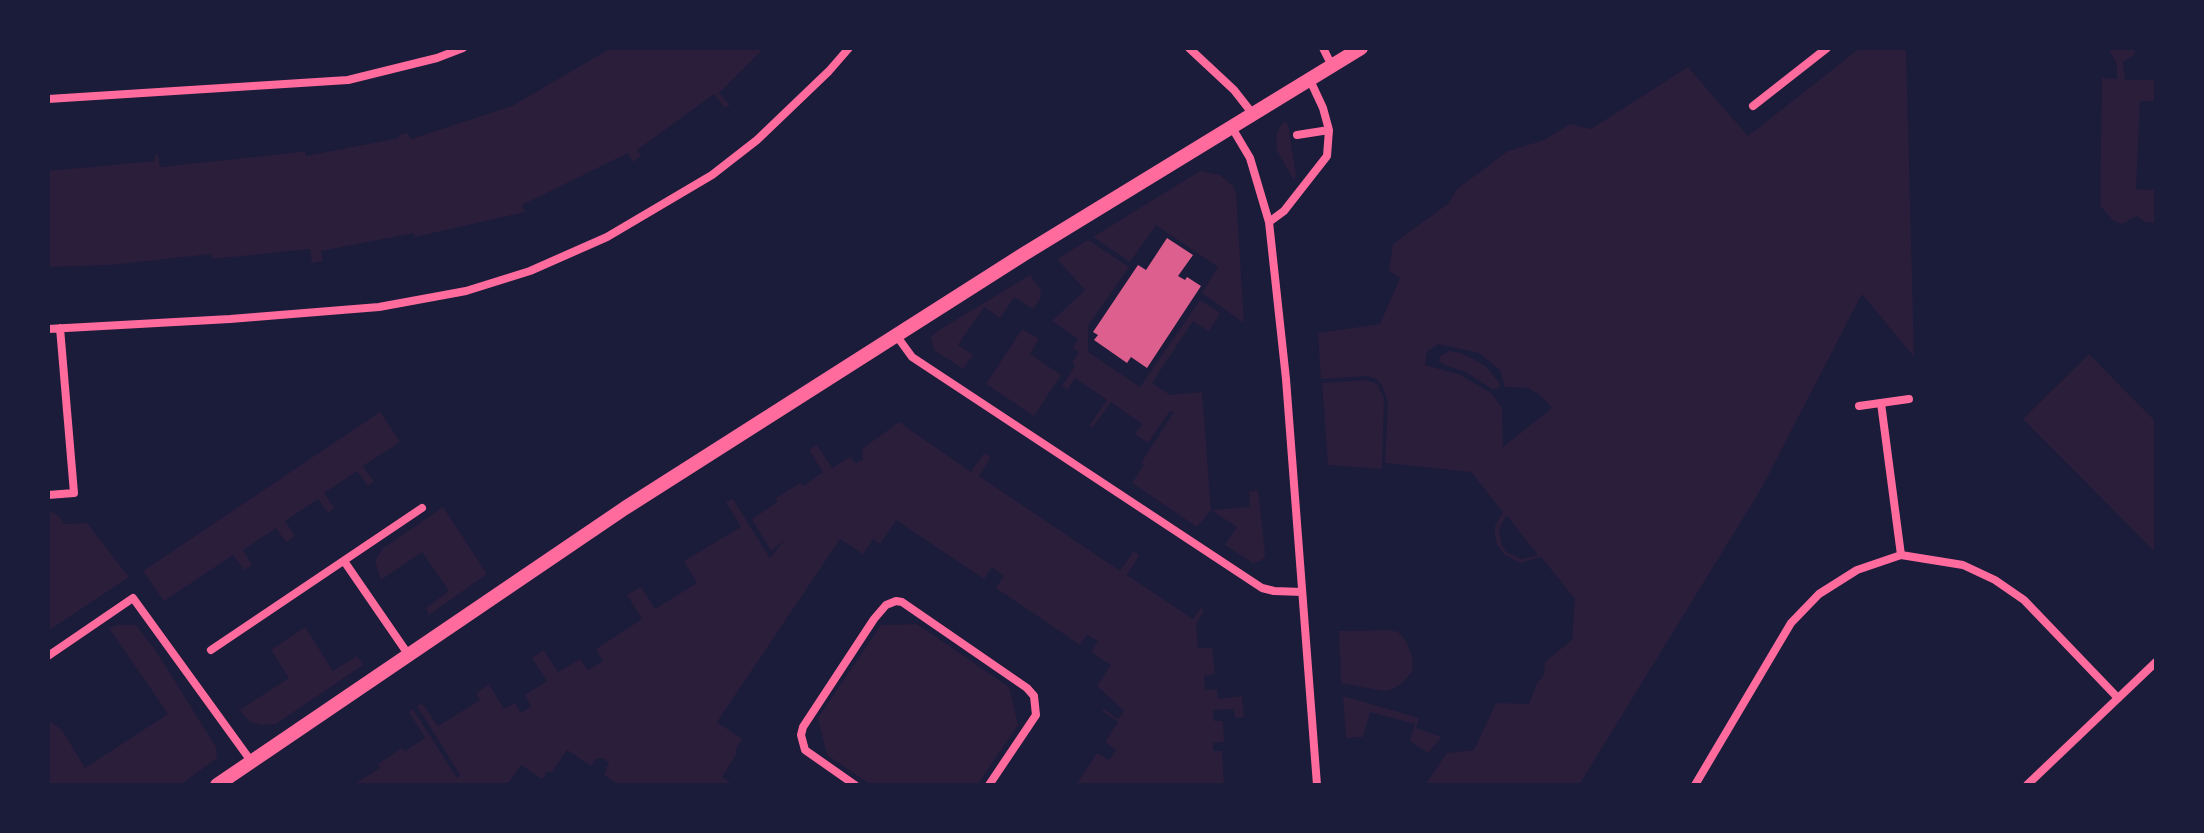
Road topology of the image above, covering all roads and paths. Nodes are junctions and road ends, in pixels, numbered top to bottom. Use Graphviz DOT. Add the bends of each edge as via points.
graph roads {
  1 [pos="463,48"];
  2 [pos="849,48"];
  3 [pos="1189,48"];
  4 [pos="1323,48"];
  5 [pos="1361,48"];
  6 [pos="1827,48"];
  7 [pos="1331,64"];
  8 [pos="1309,78"];
  9 [pos="48,99"];
  10 [pos="1753,106"];
  11 [pos="1252,113"];
  12 [pos="1230,126"];
  13 [pos="1329,130"];
  14 [pos="1297,135"];
  15 [pos="1269,222"];
  16 [pos="60,328"];
  17 [pos="48,329"];
  18 [pos="896,335"];
  19 [pos="1909,399"];
  20 [pos="1881,403"];
  21 [pos="1859,406"];
  22 [pos="48,495"];
  23 [pos="422,508"];
  24 [pos="1901,555"];
  25 [pos="344,561"];
  26 [pos="1302,592"];
  27 [pos="211,650"];
  28 [pos="408,654"];
  29 [pos="48,656"];
  30 [pos="2156,662"];
  31 [pos="2117,697"];
  32 [pos="251,761"];
  33 [pos="217,785"];
  34 [pos="855,785"];
  35 [pos="989,785"];
  36 [pos="1317,785"];
  37 [pos="1695,785"];
  38 [pos="2027,785"];
  1 -- 9 [label="street" via="348,80"];
  2 -- 16 [label="street" via="757,140 712,175 607,237 530,271 466,291 379,307"];
  3 -- 11 [label="street"];
  4 -- 7 [label="street"];
  5 -- 7 [label="street"];
  6 -- 10 [label="street"];
  7 -- 8 [label="street"];
  8 -- 11 [label="street"];
  8 -- 13 [label="street"];
  11 -- 12 [label="street"];
  12 -- 15 [label="street" via="1250,158"];
  12 -- 18 [label="street"];
  13 -- 14 [label="street"];
  13 -- 15 [label="street" via="1327,156 1284,211"];
  15 -- 26 [label="street"];
  16 -- 17 [label="street"];
  16 -- 22 [label="street" via="74,493"];
  18 -- 26 [label="street" via="912,357 1262,588"];
  18 -- 28 [label="street"];
  19 -- 20 [label="street"];
  20 -- 21 [label="street"];
  20 -- 24 [label="street"];
  23 -- 25 [label="street"];
  24 -- 31 [label="street" via="1963,565 1995,580 2024,600"];
  24 -- 37 [label="street" via="1857,570 1819,594 1791,623"];
  25 -- 27 [label="street"];
  25 -- 28 [label="street"];
  26 -- 36 [label="street"];
  28 -- 32 [label="street"];
  29 -- 32 [label="street" via="133,598"];
  30 -- 31 [label="street"];
  31 -- 38 [label="street"];
  32 -- 33 [label="street"];
  34 -- 35 [label="street" via="805,750 801,735 874,619 896,601 1034,696 1036,715"];
}
